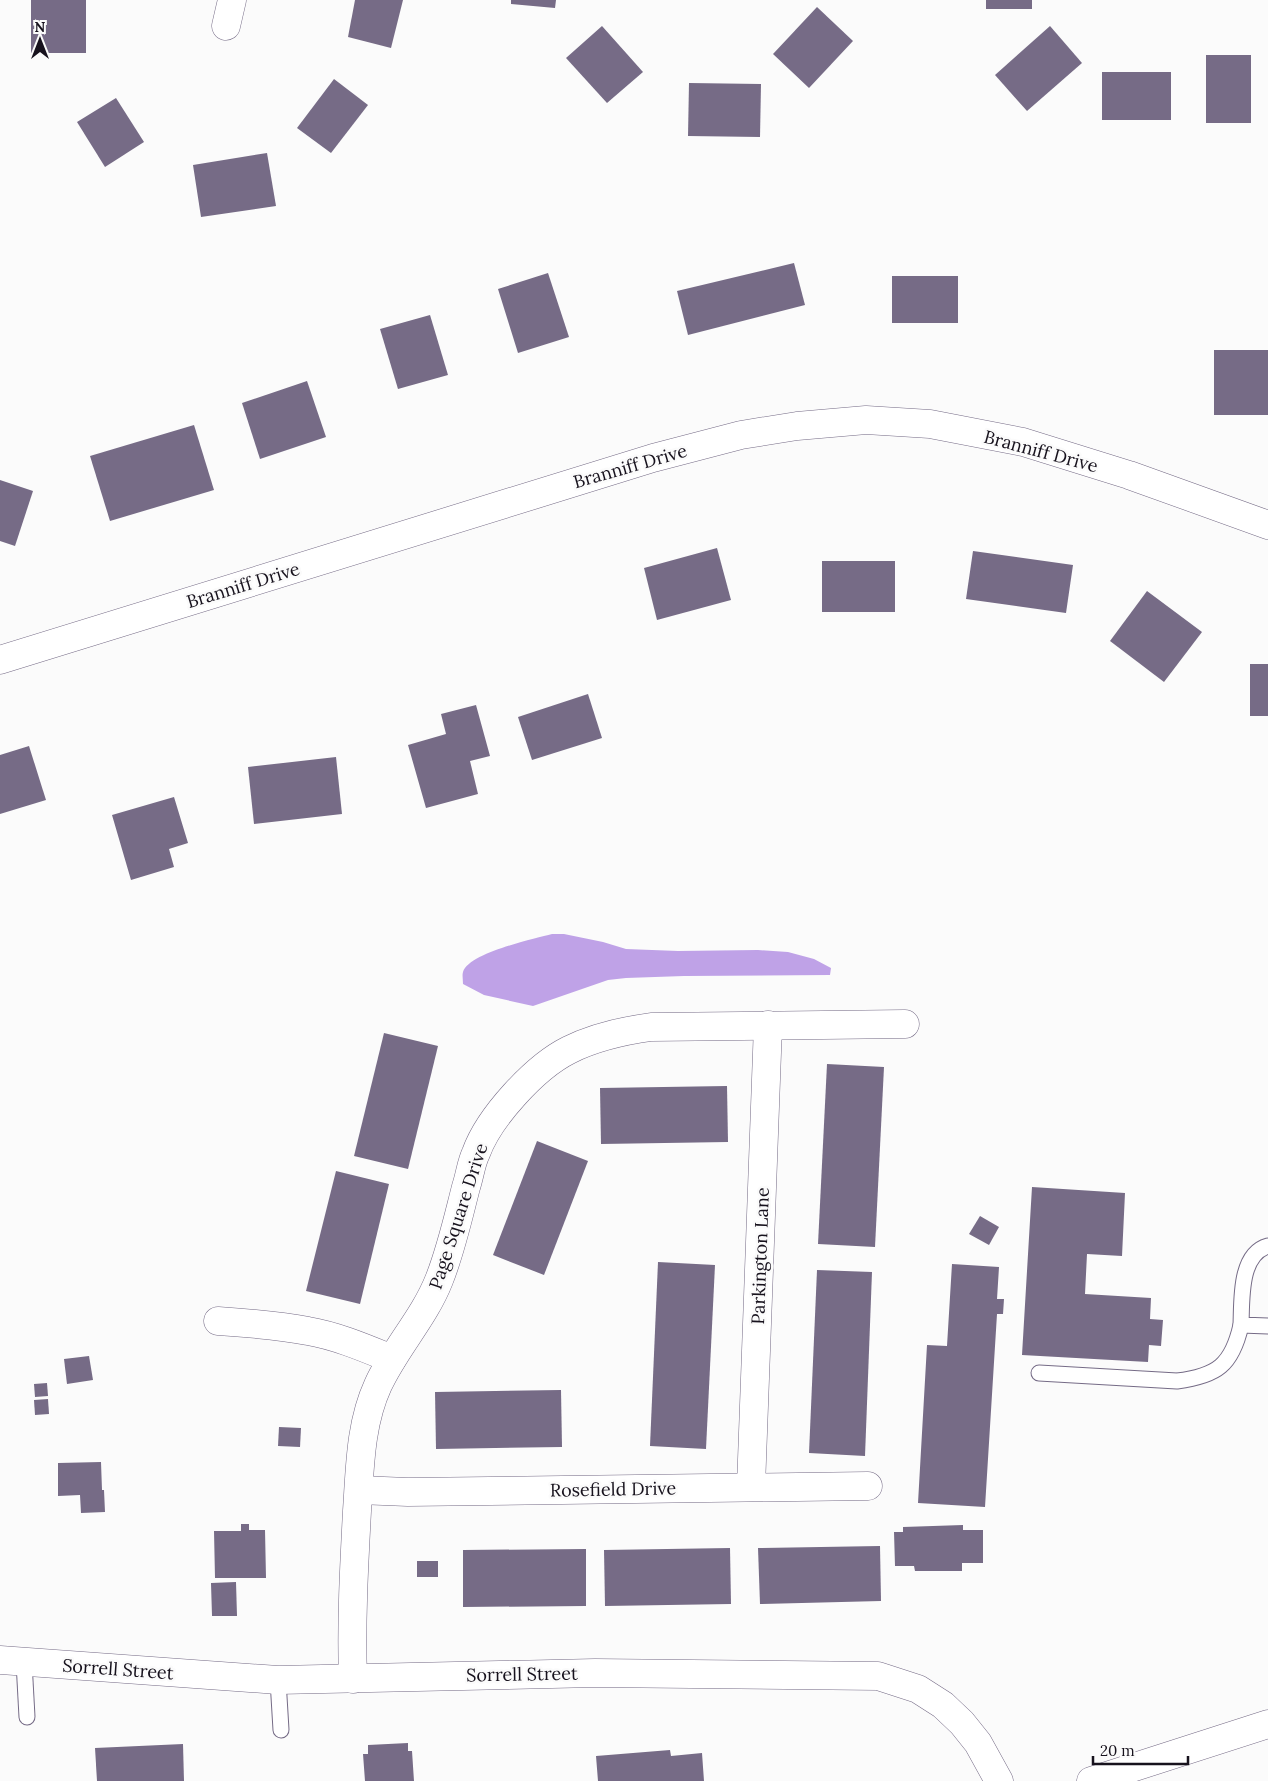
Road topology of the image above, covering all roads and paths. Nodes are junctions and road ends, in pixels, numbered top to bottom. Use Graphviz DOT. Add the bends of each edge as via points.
graph roads {
  1 [pos="1268,524"];
  2 [pos="0,660"];
  3 [pos="905,1024"];
  4 [pos="768,1025"];
  5 [pos="1268,1246"];
  6 [pos="218,1321"];
  7 [pos="1241,1325"];
  8 [pos="1268,1326"];
  9 [pos="392,1359"];
  10 [pos="1039,1373"];
  11 [pos="868,1486"];
  12 [pos="752,1487"];
  13 [pos="358,1490"];
  14 [pos="12,1661"];
  15 [pos="352,1679"];
  16 [pos="278,1680"];
  17 [pos="27,1717"];
  18 [pos="1268,1724"];
  19 [pos="281,1730"];
  20 [pos="999,1781"];
  21 [pos="1091,1781"];
  1 -- 2 [label="street, Branniff Drive" via="1023,442 930,424 866,420 822,423 741,435 654,458"];
  3 -- 4 [label="street, Page Square Drive"];
  4 -- 9 [label="street, Page Square Drive" via="651,1027 611,1034 567,1051 533,1077 491,1123 476,1151 449,1254 436,1287"];
  4 -- 12 [label="street, Parkington Lane"];
  5 -- 7 [label="lane" via="1253,1256 1248,1266"];
  6 -- 9 [label="street" via="309,1331"];
  7 -- 8 [label="lane"];
  7 -- 10 [label="lane" via="1236,1347 1230,1356 1213,1371 1196,1379 1177,1381"];
  9 -- 13 [label="street, Page Square Drive" via="378,1385 366,1419"];
  11 -- 12 [label="street, Rosefield Drive"];
  12 -- 13 [label="street, Rosefield Drive"];
  13 -- 15 [label="street, Page Square Drive"];
  14 -- 16 [label="street, Sorrell Street"];
  14 -- 17 [label="lane"];
  15 -- 16 [label="street, Sorrell Street"];
  15 -- 20 [label="street, Sorrell Street" via="594,1673 878,1676 918,1688 943,1705 978,1743"];
  16 -- 19 [label="lane"];
  18 -- 21 [label="street"];
}
